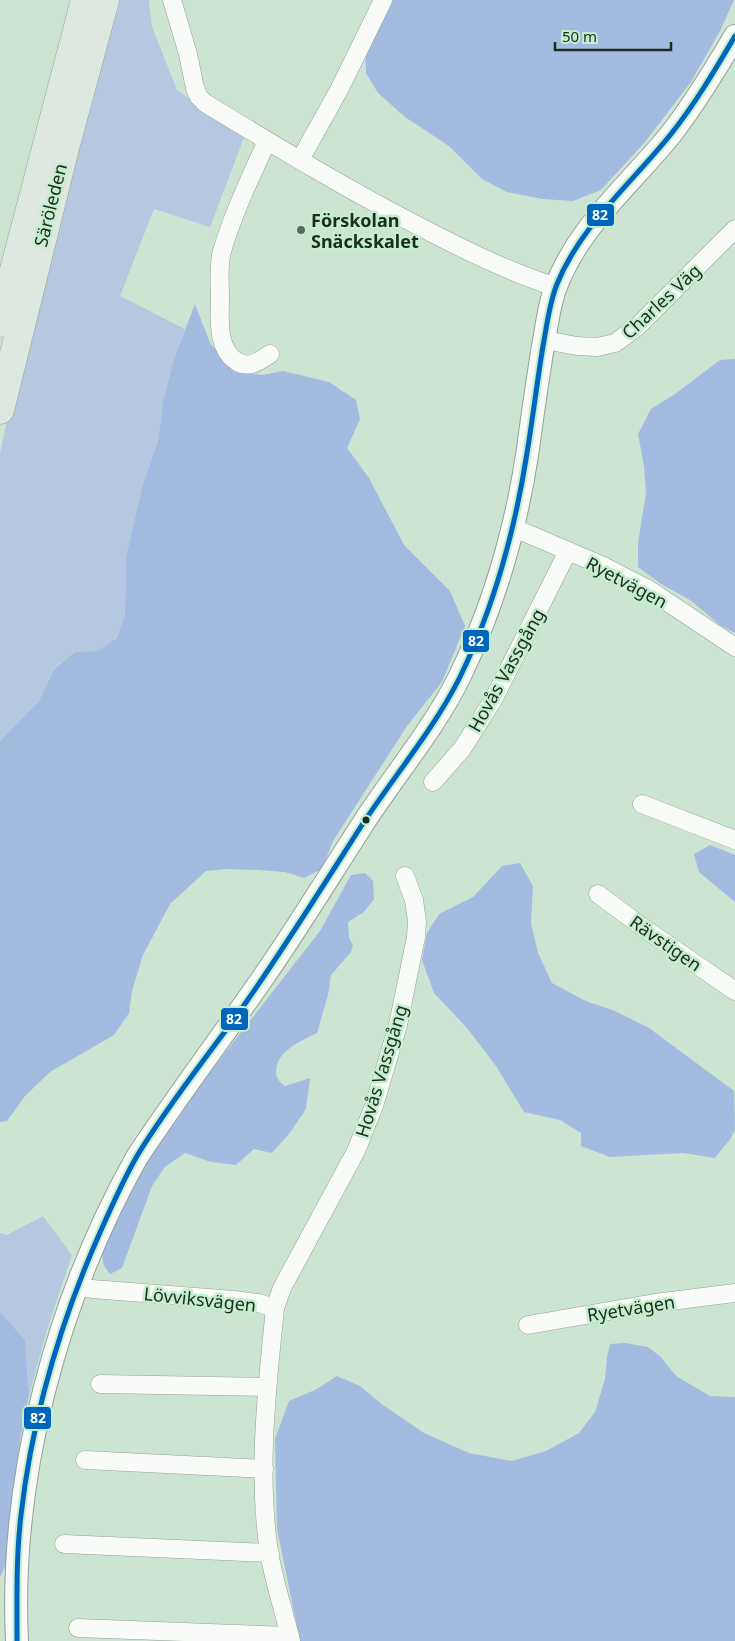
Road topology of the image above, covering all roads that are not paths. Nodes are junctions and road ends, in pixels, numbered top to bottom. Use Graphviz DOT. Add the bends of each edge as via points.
graph roads {
  1 [pos="85,0"];
  2 [pos="106,0"];
  3 [pos="172,0"];
  4 [pos="383,0"];
  5 [pos="735,36"];
  6 [pos="267,141"];
  7 [pos="300,160"];
  8 [pos="735,229"];
  9 [pos="556,287"];
  10 [pos="0,323"];
  11 [pos="544,340"];
  12 [pos="270,354"];
  13 [pos="0,410"];
  14 [pos="513,528"];
  15 [pos="568,551"];
  16 [pos="735,647"];
  17 [pos="433,782"];
  18 [pos="642,804"];
  19 [pos="735,840"];
  20 [pos="406,876"];
  21 [pos="598,894"];
  22 [pos="735,992"];
  23 [pos="76,1286"];
  24 [pos="735,1293"];
  25 [pos="275,1308"];
  26 [pos="528,1325"];
  27 [pos="100,1384"];
  28 [pos="267,1387"];
  29 [pos="85,1460"];
  30 [pos="264,1469"];
  31 [pos="64,1544"];
  32 [pos="270,1553"];
  33 [pos="78,1628"];
  34 [pos="291,1638"];
  35 [pos="17,1641"];
  1 -- 10 [label="main road, Säröleden"];
  2 -- 13 [label="main road, Säröleden" via="64,152"];
  3 -- 6 [label="street" via="199,97"];
  4 -- 7 [label="street"];
  5 -- 9 [label="street" via="671,134 586,232"];
  6 -- 7 [label="street"];
  6 -- 12 [label="street" via="222,254 220,322 222,343 229,356 241,364 252,365"];
  7 -- 9 [label="street" via="385,210 465,250"];
  8 -- 11 [label="street, Charles Väg" via="638,326 615,343 597,347"];
  9 -- 11 [label="street"];
  11 -- 14 [label="street"];
  14 -- 15 [label="street, Ryetvägen"];
  14 -- 23 [label="street" via="489,609 471,654 440,712 262,980 136,1157 94,1241"];
  15 -- 16 [label="street, Ryetvägen" via="648,590"];
  15 -- 17 [label="street, Hovås Vassgång" via="493,700 462,749"];
  18 -- 19 [label="street"];
  20 -- 25 [label="street, Hovås Vassgång" via="416,909 416,937 398,1025 379,1089 356,1151"];
  21 -- 22 [label="street, Rävstigen"];
  23 -- 25 [label="street, Lövviksvägen" via="92,1290 234,1300"];
  23 -- 35 [label="street" via="40,1404 34,1436 20,1525 15,1602"];
  24 -- 26 [label="street, Ryetvägen"];
  25 -- 28 [label="street, Lövviksvägen"];
  27 -- 28 [label="street"];
  28 -- 30 [label="street, Lövviksvägen"];
  29 -- 30 [label="street"];
  30 -- 32 [label="street, Lövviksvägen"];
  31 -- 32 [label="street"];
  32 -- 34 [label="street, Lövviksvägen"];
  33 -- 34 [label="street, Lövviksvägen"];
}
